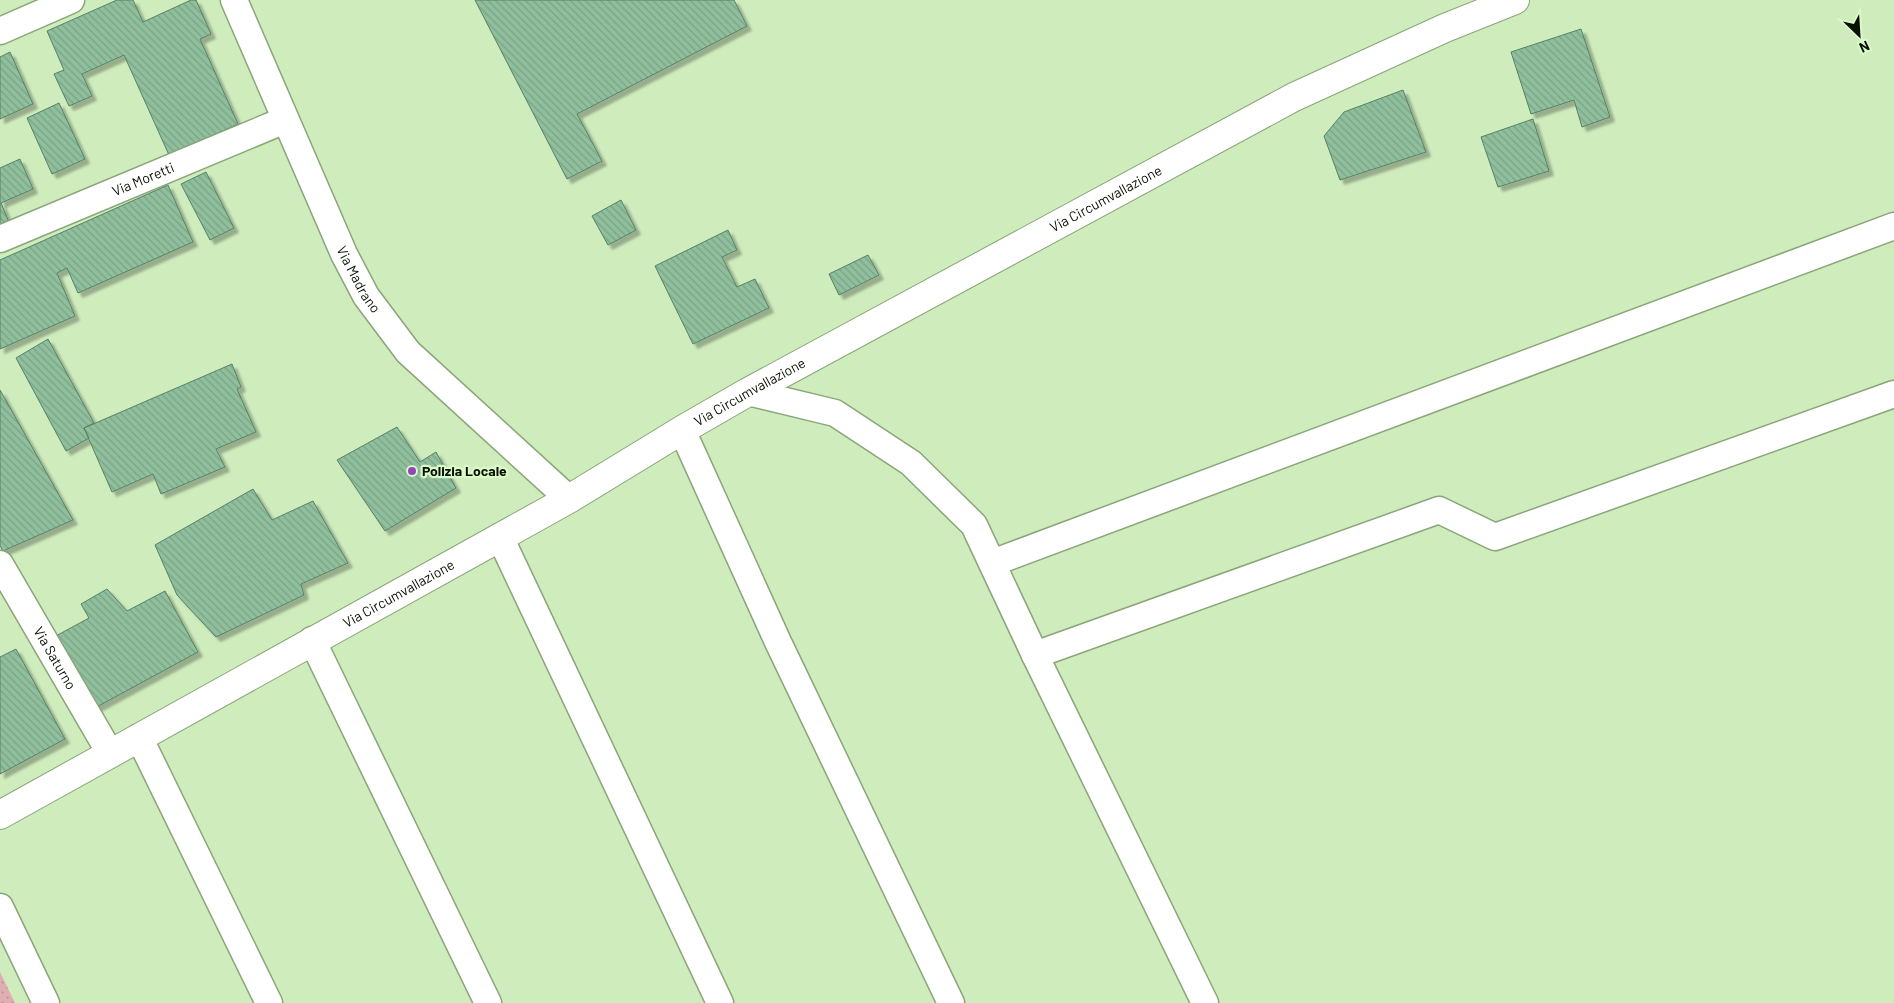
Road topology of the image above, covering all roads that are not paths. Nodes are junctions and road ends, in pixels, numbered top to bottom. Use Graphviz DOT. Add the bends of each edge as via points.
graph roads {
  1 [pos="71,0"];
  2 [pos="234,0"];
  3 [pos="1515,0"];
  4 [pos="0,31"];
  5 [pos="286,120"];
  6 [pos="1894,226"];
  7 [pos="0,240"];
  8 [pos="748,392"];
  9 [pos="1894,394"];
  10 [pos="682,430"];
  11 [pos="569,499"];
  12 [pos="500,537"];
  13 [pos="992,563"];
  14 [pos="0,564"];
  15 [pos="312,640"];
  16 [pos="1035,654"];
  17 [pos="139,737"];
  18 [pos="110,753"];
  19 [pos="0,816"];
  20 [pos="0,907"];
  21 [pos="1196,1000"];
  22 [pos="46,1003"];
  23 [pos="269,1003"];
  24 [pos="488,1003"];
  25 [pos="720,1003"];
  26 [pos="951,1003"];
  1 -- 4 [label="street"];
  2 -- 5 [label="street, Via Madrano"];
  3 -- 8 [label="main road, Via Circumvallazione" via="1294,97"];
  5 -- 7 [label="street, Via Moretti"];
  5 -- 11 [label="street, Via Madrano" via="344,254 366,296 408,352"];
  6 -- 13 [label="street"];
  8 -- 10 [label="main road, Via Circumvallazione"];
  8 -- 13 [label="street" via="835,413 911,463 974,526"];
  9 -- 16 [label="street" via="1495,537 1439,510"];
  10 -- 11 [label="main road, Via Circumvallazione"];
  10 -- 26 [label="street" via="778,642"];
  11 -- 12 [label="main road, Via Circumvallazione"];
  12 -- 15 [label="main road, Via Circumvallazione"];
  12 -- 25 [label="street"];
  13 -- 16 [label="street"];
  14 -- 18 [label="street, Via Saturno"];
  15 -- 17 [label="main road, Via Circumvallazione"];
  15 -- 24 [label="street"];
  16 -- 21 [label="street"];
  17 -- 18 [label="main road, Via Circumvallazione"];
  17 -- 23 [label="street"];
  18 -- 19 [label="main road, Via Circumvallazione"];
  20 -- 22 [label="street"];
}
